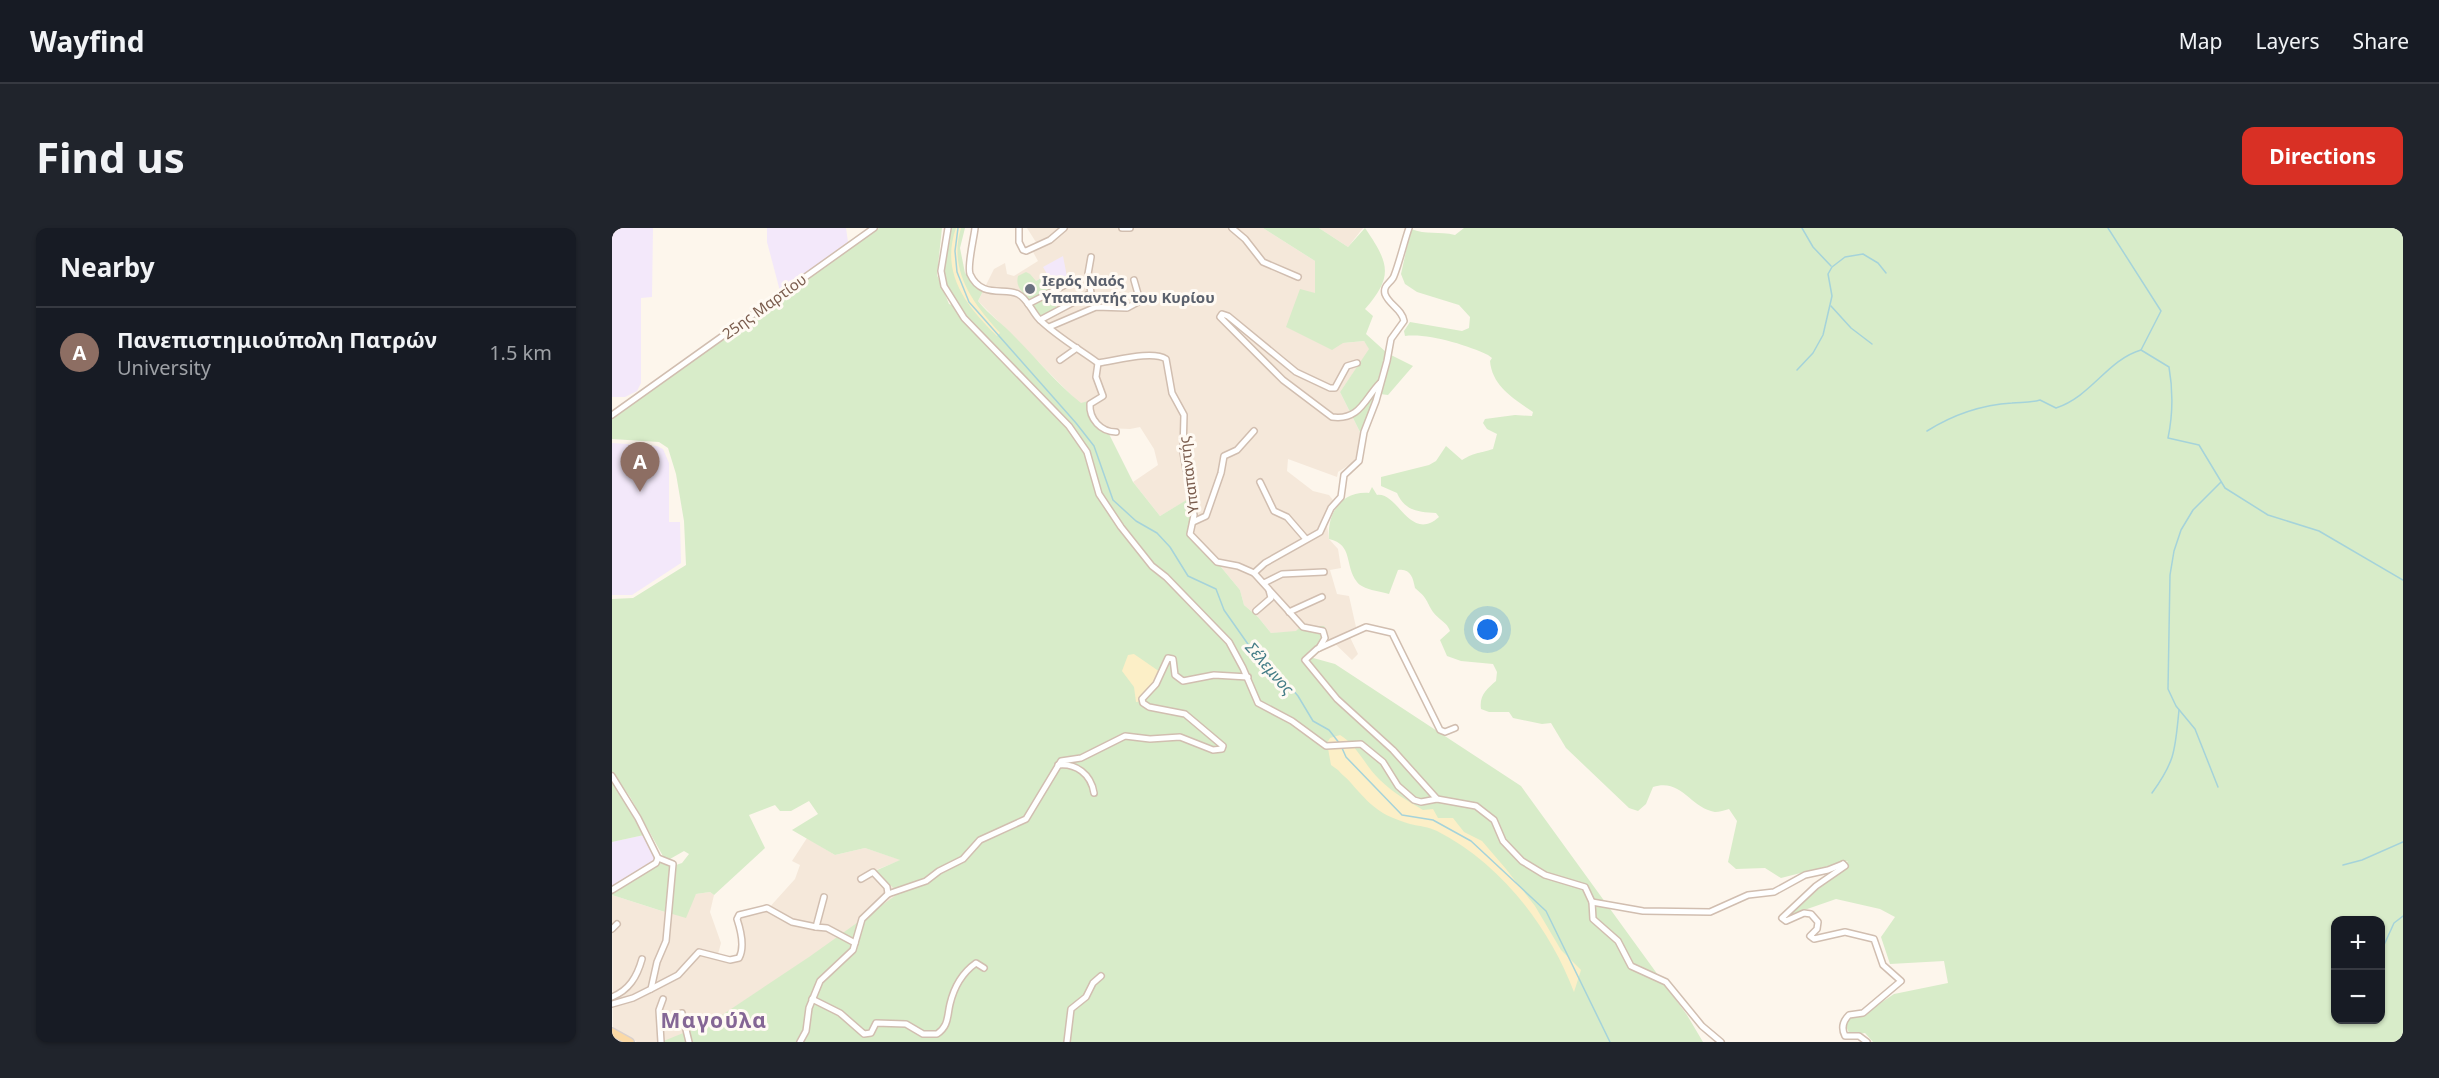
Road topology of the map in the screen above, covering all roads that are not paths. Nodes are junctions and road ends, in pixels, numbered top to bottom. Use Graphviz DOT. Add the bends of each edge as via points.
graph roads {
  1 [pos="874,228"];
  2 [pos="948,228"];
  3 [pos="975,228"];
  4 [pos="1019,228"];
  5 [pos="1064,228"];
  6 [pos="1122,228"];
  7 [pos="1130,228"];
  8 [pos="1232,228"];
  9 [pos="1409,228"];
  10 [pos="1091,257"];
  11 [pos="1298,277"];
  12 [pos="1134,280"];
  13 [pos="1069,283"];
  14 [pos="1028,304"];
  15 [pos="1040,320"];
  16 [pos="1049,327"];
  17 [pos="1077,348"];
  18 [pos="1060,360"];
  19 [pos="1098,363"];
  20 [pos="1357,363"];
  21 [pos="1381,381"];
  22 [pos="612,415"];
  23 [pos="1254,431"];
  24 [pos="1116,432"];
  25 [pos="1260,482"];
  26 [pos="1193,522"];
  27 [pos="1306,539"];
  28 [pos="1324,572"];
  29 [pos="1254,573"];
  30 [pos="1266,584"];
  31 [pos="1322,597"];
  32 [pos="1256,611"];
  33 [pos="1289,612"];
  34 [pos="1317,649"];
  35 [pos="1248,676"];
  36 [pos="1455,728"];
  37 [pos="1058,765"];
  38 [pos="612,776"];
  39 [pos="1094,793"];
  40 [pos="1437,799"];
  41 [pos="658,858"];
  42 [pos="861,879"];
  43 [pos="612,890"];
  44 [pos="888,894"];
  45 [pos="824,897"];
  46 [pos="1592,902"];
  47 [pos="617,924"];
  48 [pos="816,927"];
  49 [pos="612,928"];
  50 [pos="855,943"];
  51 [pos="642,959"];
  52 [pos="984,968"];
  53 [pos="1101,976"];
  54 [pos="651,989"];
  55 [pos="612,997"];
  56 [pos="663,999"];
  57 [pos="812,999"];
  58 [pos="612,1004"];
  59 [pos="682,1013"];
  60 [pos="612,1032"];
  61 [pos="630,1042"];
  62 [pos="661,1042"];
  63 [pos="689,1042"];
  64 [pos="800,1042"];
  65 [pos="1067,1042"];
  66 [pos="1721,1042"];
  67 [pos="1866,1042"];
  1 -- 22 [label="street, 25ης Μαρτίου"];
  2 -- 35 [label="street" via="941,272 944,286 964,318 1069,426 1087,452 1099,494 1121,527 1152,566 1222,634"];
  3 -- 14 [label="street" via="969,268 972,277 991,291 1018,294"];
  4 -- 5 [label="street" via="1021,248 1028,252"];
  6 -- 7 [label="street"];
  8 -- 11 [label="street" via="1263,262"];
  9 -- 21 [label="street" via="1394,277 1385,290 1404,320 1391,339"];
  10 -- 15 [label="street" via="1091,293"];
  12 -- 16 [label="street" via="1140,301 1127,308 1096,307"];
  13 -- 14 [label="street"];
  14 -- 15 [label="street"];
  15 -- 16 [label="street"];
  16 -- 17 [label="street"];
  17 -- 18 [label="street"];
  17 -- 19 [label="street"];
  19 -- 24 [label="street" via="1096,376 1103,396 1089,409 1098,424"];
  19 -- 26 [label="street, Υπαπαντής" via="1160,356 1167,361 1172,393 1184,413 1183,452"];
  20 -- 21 [label="street" via="1347,366 1335,388 1330,388 1299,374 1228,316 1221,315 1221,320 1283,380 1332,417 1361,409"];
  21 -- 27 [label="street" via="1359,460 1344,475 1341,497 1322,529"];
  23 -- 26 [label="street" via="1237,450 1224,456 1207,514"];
  25 -- 27 [label="street" via="1274,512 1287,517"];
  26 -- 29 [label="street, Υπαπαντής" via="1190,534 1214,560"];
  27 -- 29 [label="street"];
  28 -- 30 [label="street" via="1282,574"];
  29 -- 30 [label="street, Υπαπαντής"];
  30 -- 32 [label="street" via="1271,597"];
  30 -- 33 [label="street, Υπαπαντής"];
  31 -- 33 [label="street"];
  33 -- 34 [label="street, Υπαπαντής" via="1304,628 1324,633"];
  34 -- 36 [label="street" via="1366,627 1393,634 1440,730"];
  34 -- 40 [label="street" via="1306,658 1306,663"];
  35 -- 37 [label="street" via="1179,680 1170,657 1156,684 1142,699 1145,705 1185,714 1222,746 1221,750 1184,738 1125,736"];
  35 -- 40 [label="street" via="1262,706 1293,721 1326,746 1360,744 1383,762 1398,786 1414,800"];
  37 -- 39 [label="street" via="1081,770"];
  37 -- 44 [label="street" via="1026,819 980,840 963,859 926,881"];
  38 -- 41 [label="street"];
  40 -- 46 [label="street" via="1476,806 1494,820 1503,842 1515,855 1545,875 1585,887"];
  41 -- 43 [label="street"];
  41 -- 54 [label="street" via="673,864 666,941"];
  42 -- 44 [label="street" via="873,872 887,887"];
  44 -- 50 [label="street" via="862,919"];
  45 -- 48 [label="street"];
  46 -- 66 [label="street" via="1593,919 1618,941 1631,966 1666,982 1702,1026"];
  46 -- 67 [label="street" via="1643,911 1710,912 1748,895 1774,892 1805,875 1845,864 1782,918 1786,921 1811,914 1818,922 1810,936 1814,939 1845,932 1874,939 1883,965 1901,981 1863,1014 1849,1015 1844,1022 1845,1036 1859,1036"];
  47 -- 49 [label="street"];
  48 -- 50 [label="street" via="827,928"];
  48 -- 54 [label="street" via="792,922 767,908 739,915 739,958 730,960 699,952 678,975"];
  50 -- 57 [label="street" via="847,957 820,981"];
  51 -- 55 [label="street" via="628,988"];
  52 -- 57 [label="street" via="976,963 962,976 955,987 948,1022 938,1034 923,1034 906,1024 876,1023 871,1033 864,1034 840,1013"];
  53 -- 65 [label="street" via="1086,997 1071,1009"];
  54 -- 58 [label="street"];
  56 -- 62 [label="street" via="659,1010"];
  57 -- 64 [label="street"];
  59 -- 63 [label="street"];
  60 -- 61 [label="main road"];
}
